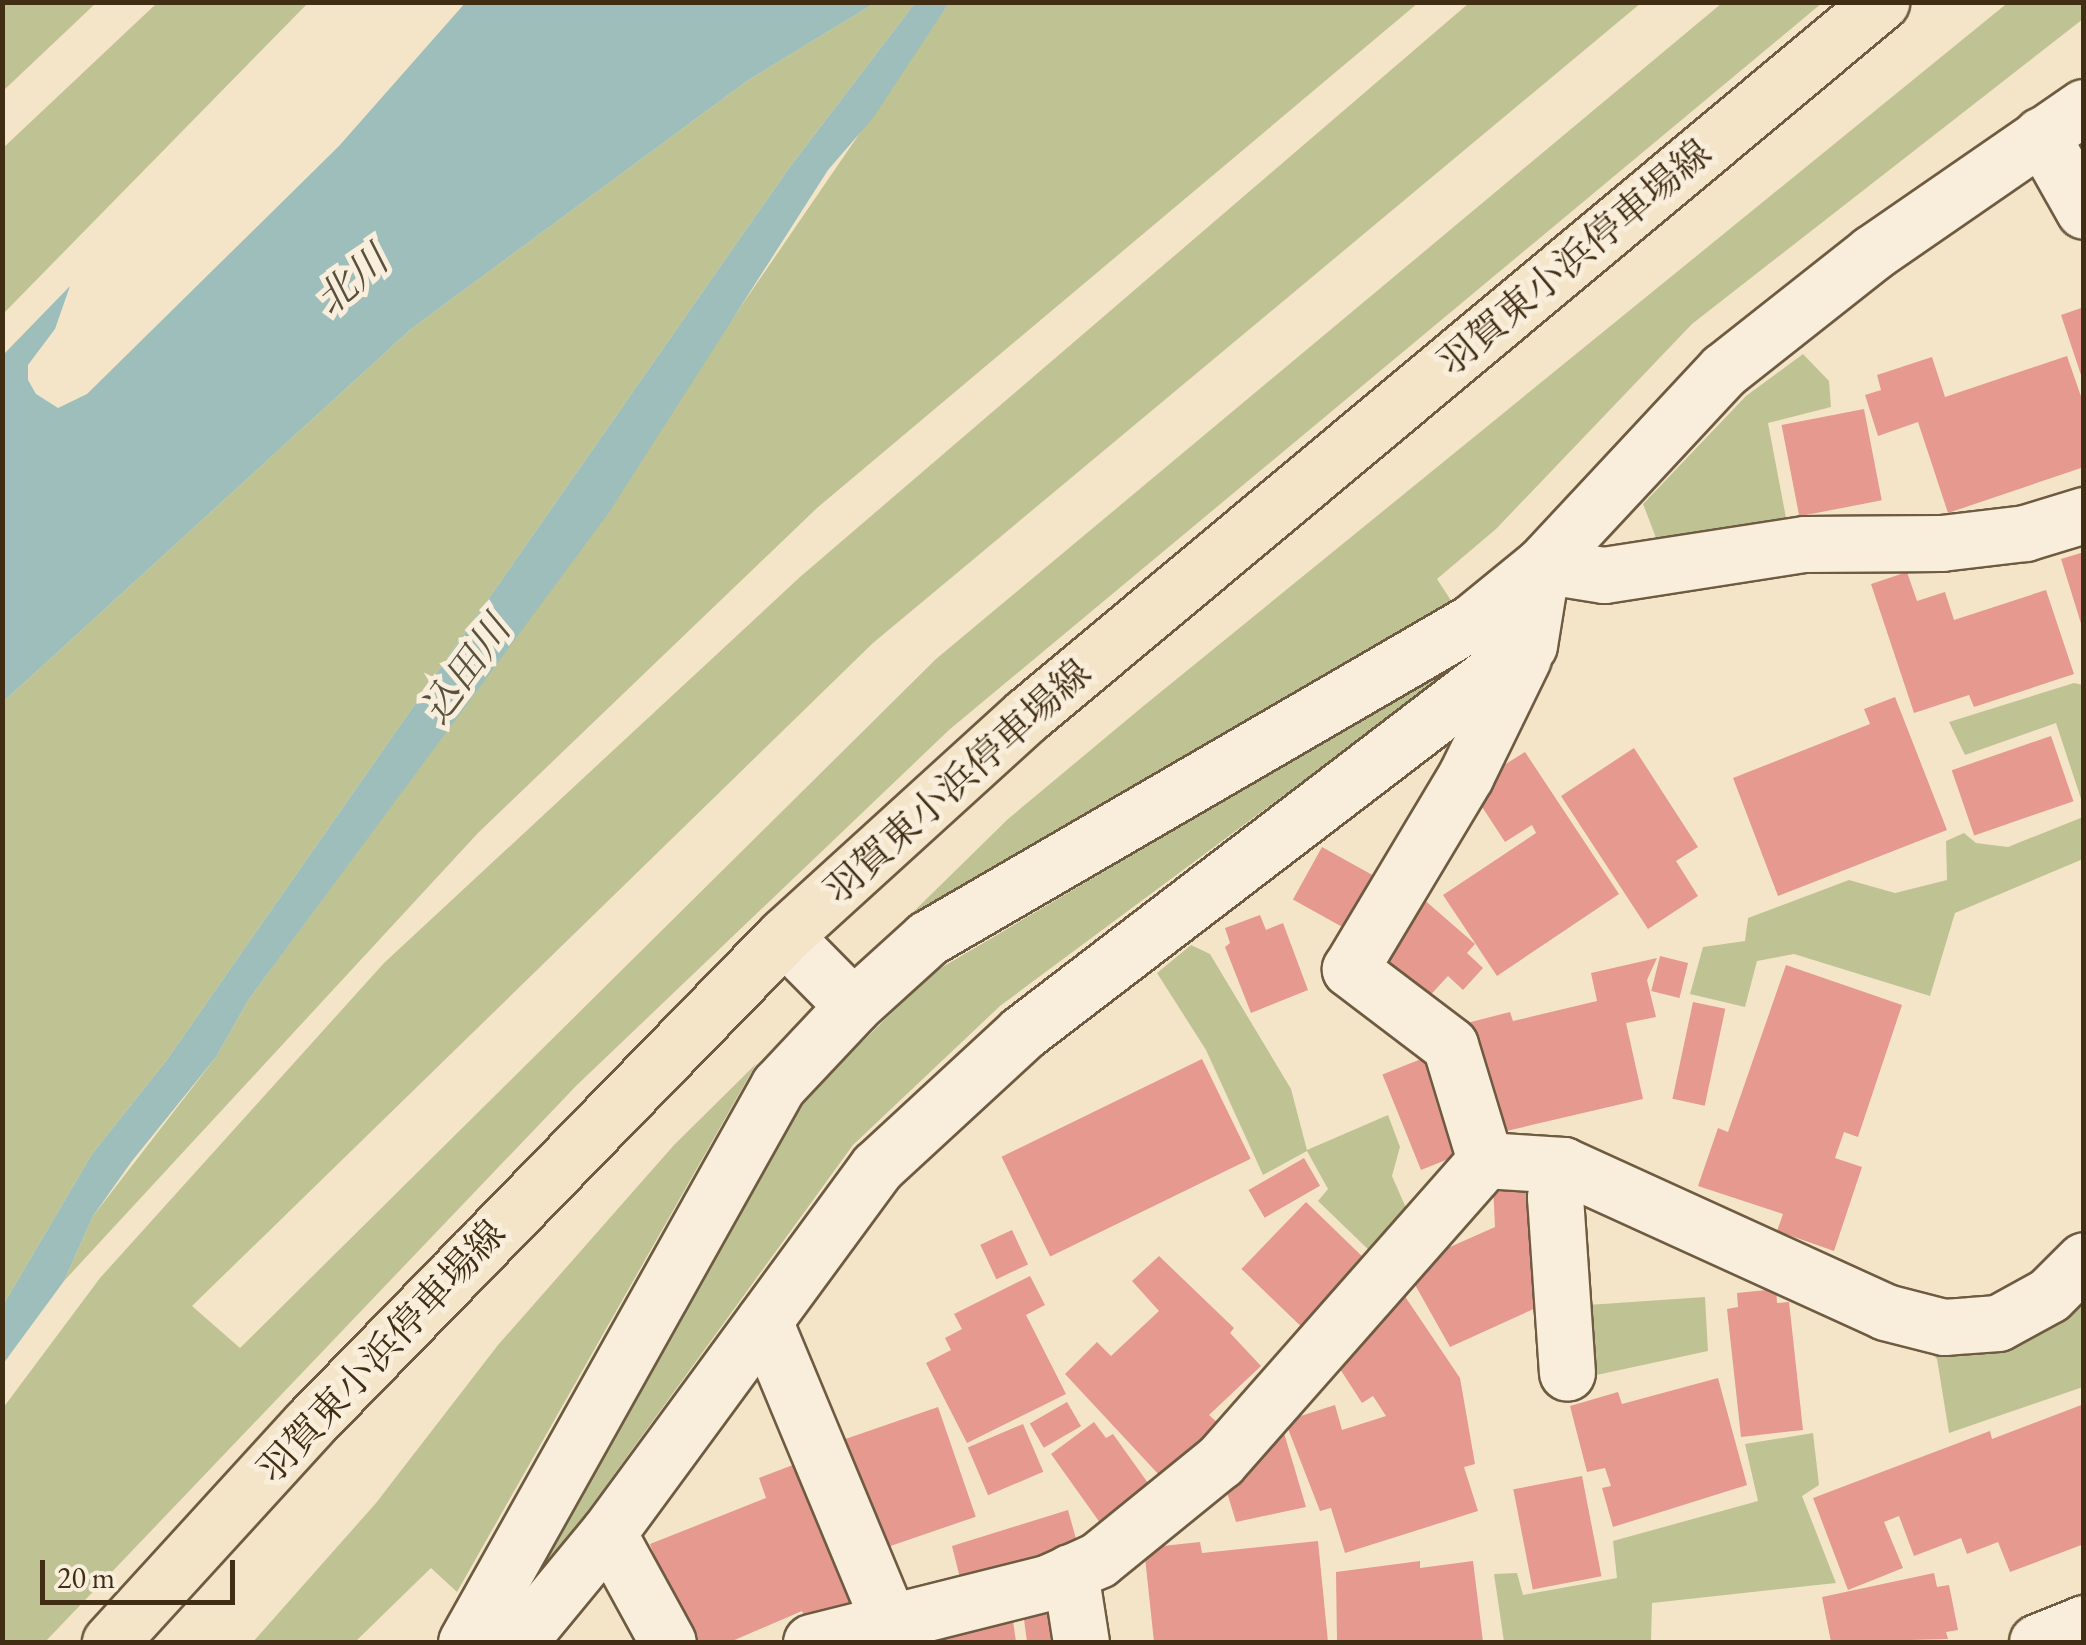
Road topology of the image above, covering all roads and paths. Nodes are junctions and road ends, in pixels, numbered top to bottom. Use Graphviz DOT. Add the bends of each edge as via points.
graph roads {
  1 [pos="1880,2"];
  2 [pos="2062,121"];
  3 [pos="2084,211"];
  4 [pos="2084,516"];
  5 [pos="1542,565"];
  6 [pos="1529,645"];
  7 [pos="784,936"];
  8 [pos="853,1006"];
  9 [pos="1485,1160"];
  10 [pos="1563,1165"];
  11 [pos="2084,1260"];
  12 [pos="764,1321"];
  13 [pos="1567,1373"];
  14 [pos="608,1532"];
  15 [pos="1070,1572"];
  16 [pos="889,1621"];
  17 [pos="2084,1623"];
  18 [pos="110,1642"];
  19 [pos="466,1642"];
  20 [pos="518,1642"];
  21 [pos="668,1642"];
  22 [pos="811,1642"];
  23 [pos="1081,1642"];
  24 [pos="2037,1642"];
  1 -- 7 [label="main road, 羽賀東小浜停車場線" via="1028,715"];
  2 -- 3 [label="street"];
  2 -- 5 [label="street" via="1872,253 1724,370"];
  4 -- 5 [label="street" via="2026,533 1941,543 1805,544 1604,574"];
  5 -- 6 [label="street"];
  5 -- 8 [label="street" via="1472,622 928,938"];
  6 -- 9 [label="street" via="1466,775 1350,968 1450,1045"];
  6 -- 12 [label="street" via="1022,1033 877,1167"];
  7 -- 8 [label="street"];
  7 -- 18 [label="main road, 羽賀東小浜停車場線" via="309,1424"];
  8 -- 19 [label="street" via="778,1086"];
  9 -- 10 [label="street"];
  9 -- 15 [label="street" via="1220,1460 1166,1510 1098,1560"];
  10 -- 11 [label="street" via="1885,1312 1944,1327 1998,1324 2050,1295"];
  10 -- 13 [label="street" via="1555,1197"];
  12 -- 14 [label="street"];
  12 -- 16 [label="street"];
  14 -- 20 [label="street" via="528,1638"];
  14 -- 21 [label="street"];
  15 -- 16 [label="street"];
  15 -- 23 [label="street"];
  16 -- 22 [label="street"];
  17 -- 24 [label="street"];
}
